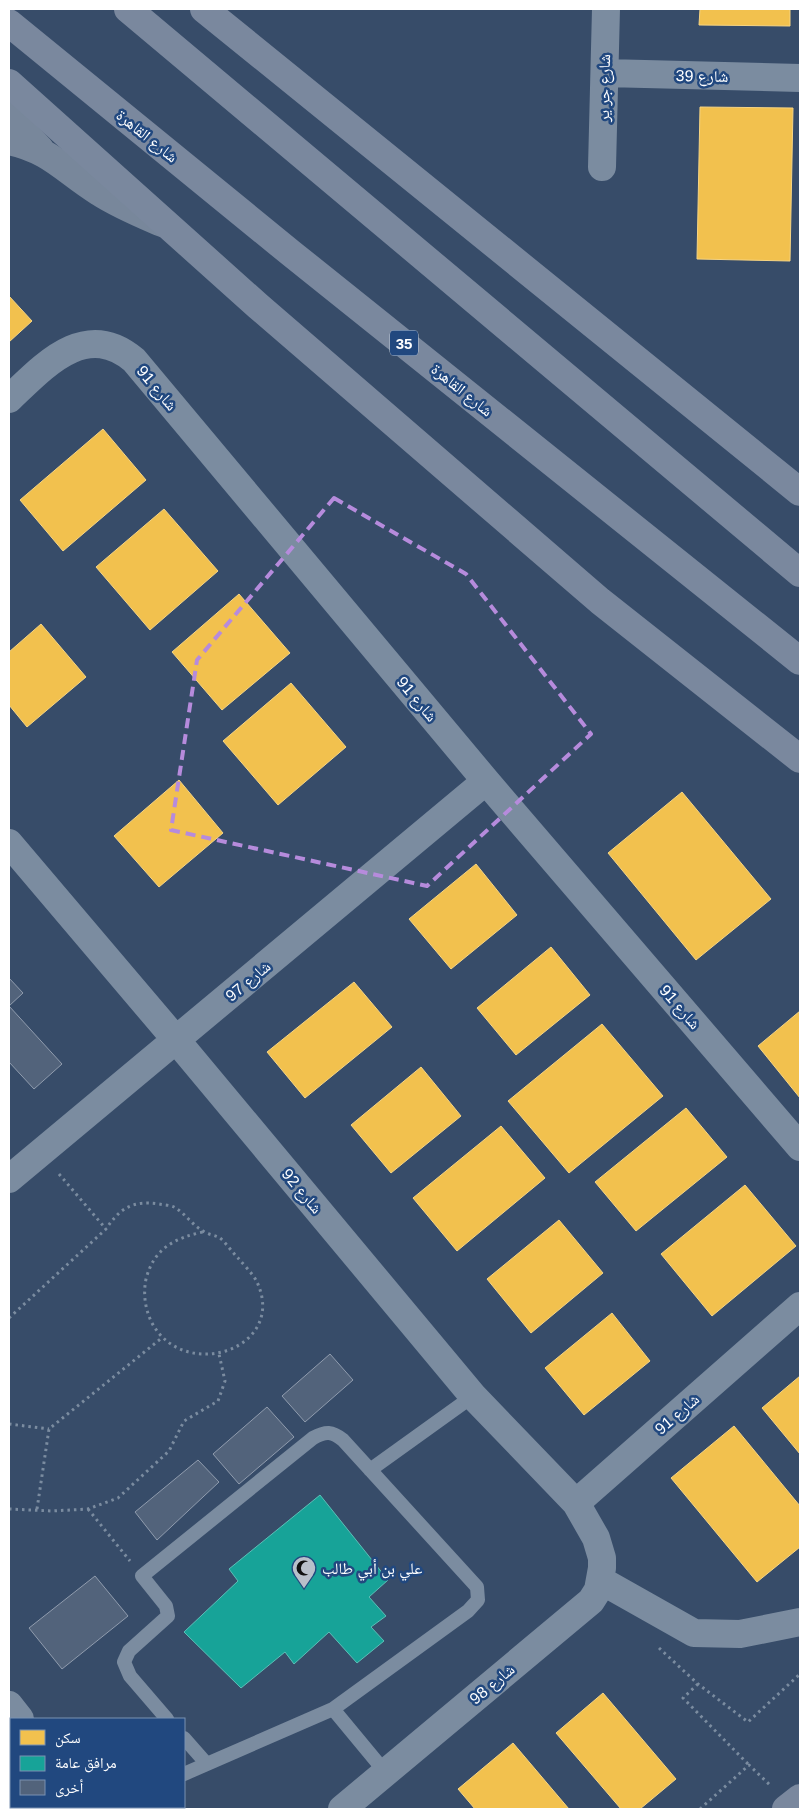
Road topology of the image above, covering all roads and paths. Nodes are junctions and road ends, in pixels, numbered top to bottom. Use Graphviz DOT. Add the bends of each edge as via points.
graph roads {
  1 [pos="128,9"];
  2 [pos="204,9"];
  3 [pos="606,9"];
  4 [pos="9,23"];
  5 [pos="604,73"];
  6 [pos="800,78"];
  7 [pos="9,83"];
  8 [pos="9,116"];
  9 [pos="9,141"];
  10 [pos="42,151"];
  11 [pos="602,166"];
  12 [pos="165,224"];
  13 [pos="9,399"];
  14 [pos="800,492"];
  15 [pos="800,574"];
  16 [pos="800,661"];
  17 [pos="800,759"];
  18 [pos="486,781"];
  19 [pos="9,843"];
  20 [pos="178,1041"];
  21 [pos="800,1147"];
  22 [pos="40,1152"];
  23 [pos="9,1179"];
  24 [pos="106,1229"];
  25 [pos="203,1232"];
  26 [pos="800,1306"];
  27 [pos="9,1318"];
  28 [pos="163,1337"];
  29 [pos="218,1354"];
  30 [pos="473,1396"];
  31 [pos="9,1424"];
  32 [pos="49,1429"];
  33 [pos="370,1470"];
  34 [pos="576,1503"];
  35 [pos="9,1509"];
  36 [pos="37,1509"];
  37 [pos="88,1509"];
  38 [pos="596,1538"];
  39 [pos="142,1576"];
  40 [pos="600,1580"];
  41 [pos="800,1622"];
  42 [pos="800,1674"];
  43 [pos="9,1705"];
  44 [pos="333,1709"];
  45 [pos="19,1718"];
  46 [pos="167,1718"];
  47 [pos="185,1739"];
  48 [pos="206,1763"];
  49 [pos="750,1765"];
  50 [pos="386,1773"];
  51 [pos="185,1774"];
  52 [pos="792,1804"];
  53 [pos="342,1809"];
  54 [pos="700,1809"];
  1 -- 15 [label="main road"];
  2 -- 14 [label="main road"];
  3 -- 5 [label="street, شارع جر ير"];
  4 -- 16 [label="main road, شارع القاهرة / 35"];
  5 -- 6 [label="street, شارع 39"];
  5 -- 11 [label="street, شارع جر ير"];
  7 -- 12 [label="main road"];
  8 -- 10 [label="street"];
  9 -- 10 [label="street"];
  10 -- 12 [label="street" via="100,193"];
  12 -- 17 [label="main road" via="600,602"];
  13 -- 18 [label="street, شارع 91" via="66,350 91,344 102,345 121,350 129,356"];
  18 -- 20 [label="street, شارع 97"];
  18 -- 21 [label="street, شارع 91"];
  19 -- 20 [label="street, شارع 92"];
  20 -- 22 [label="street, شارع 97"];
  20 -- 30 [label="street, شارع 92"];
  22 -- 23 [label="street, شارع 97"];
  22 -- 24 [label="path"];
  24 -- 25 [label="path" via="115,1215 129,1206 145,1202 173,1206"];
  24 -- 27 [label="path"];
  25 -- 28 [label="path" via="181,1236 162,1249 149,1268 144,1290 146,1312"];
  25 -- 29 [label="path" via="219,1237 256,1280 261,1295 262,1311 256,1330 240,1346"];
  26 -- 34 [label="street, شارع 91"];
  28 -- 29 [label="path" via="174,1347 196,1355"];
  28 -- 32 [label="path"];
  29 -- 37 [label="path" via="225,1381 218,1401 184,1421 169,1451 118,1498"];
  30 -- 33 [label="lane"];
  30 -- 34 [label="street, شارع 92"];
  31 -- 32 [label="path"];
  32 -- 36 [label="path"];
  33 -- 39 [label="lane" via="336,1434 322,1433"];
  33 -- 44 [label="lane" via="474,1581 479,1594 468,1611"];
  34 -- 38 [label="street, شارع 92"];
  35 -- 36 [label="path"];
  36 -- 37 [label="path"];
  37 -- 39 [label="path"];
  38 -- 40 [label="street, شارع 98" via="602,1558"];
  39 -- 46 [label="lane" via="166,1606 168,1616 129,1651 124,1662 130,1676"];
  40 -- 41 [label="street" via="694,1633 740,1634"];
  40 -- 50 [label="street, شارع 98" via="598,1590 580,1611"];
  42 -- 49 [label="path" via="748,1722 698,1684 683,1698"];
  43 -- 45 [label="street"];
  44 -- 48 [label="lane"];
  44 -- 50 [label="lane"];
  47 -- 48 [label="lane"];
  48 -- 51 [label="lane"];
  49 -- 52 [label="path"];
  49 -- 54 [label="path"];
  50 -- 53 [label="street, شارع 98"];
}
